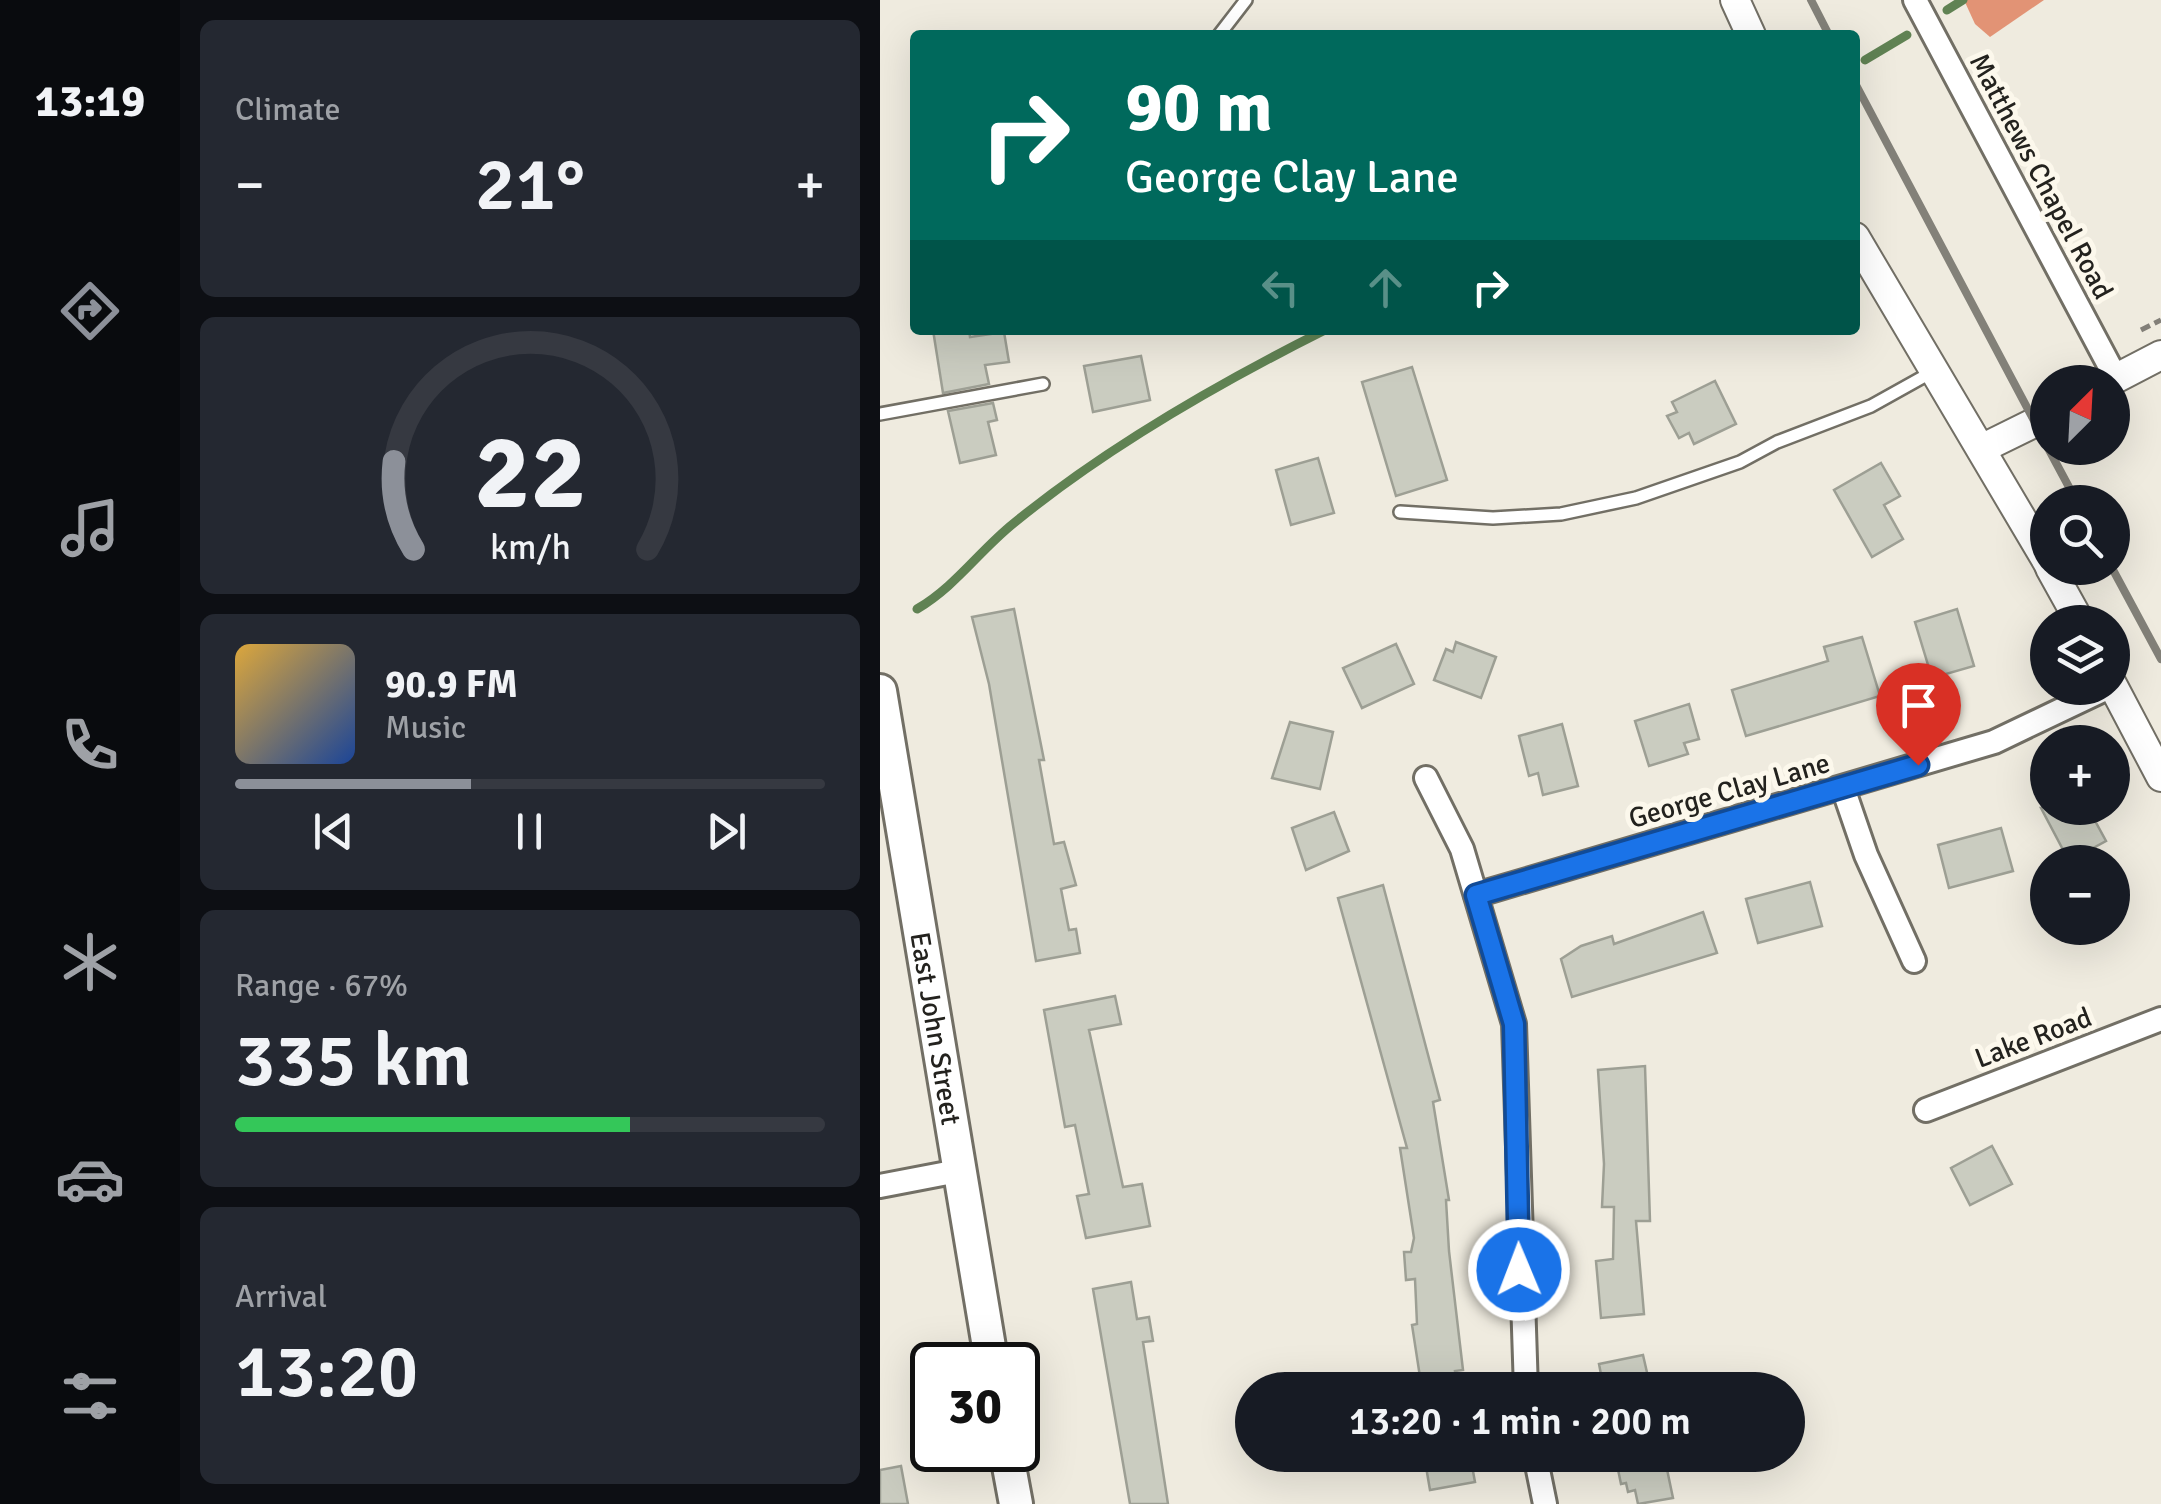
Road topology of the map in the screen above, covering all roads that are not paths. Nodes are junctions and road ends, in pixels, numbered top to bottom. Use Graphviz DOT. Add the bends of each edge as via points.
graph roads {
  1 [pos="1246,0"];
  2 [pos="1734,0"];
  3 [pos="1916,0"];
  4 [pos="1223,30"];
  5 [pos="1748,30"];
  6 [pos="1860,245"];
  7 [pos="2161,355"];
  8 [pos="2105,365"];
  9 [pos="1936,370"];
  10 [pos="2130,371"];
  11 [pos="1043,384"];
  12 [pos="880,414"];
  13 [pos="2030,425"];
  14 [pos="1983,448"];
  15 [pos="1400,512"];
  16 [pos="2030,532"];
  17 [pos="880,691"];
  18 [pos="2070,705"];
  19 [pos="2122,705"];
  20 [pos="2161,777"];
  21 [pos="1426,778"];
  22 [pos="1843,788"];
  23 [pos="1476,895"];
  24 [pos="1914,961"];
  25 [pos="2161,1019"];
  26 [pos="1926,1110"];
  27 [pos="958,1170"];
  28 [pos="880,1186"];
  29 [pos="988,1342"];
  30 [pos="1525,1372"];
  31 [pos="1010,1472"];
  32 [pos="1539,1472"];
  33 [pos="1016,1504"];
  34 [pos="1545,1504"];
  1 -- 4 [label="lane"];
  2 -- 5 [label="street"];
  3 -- 8 [label="street, Matthews Chapel Road"];
  6 -- 9 [label="street"];
  7 -- 10 [label="street"];
  9 -- 14 [label="street"];
  9 -- 15 [label="lane" via="1872,406 1636,498 1561,514"];
  11 -- 12 [label="lane"];
  13 -- 14 [label="street"];
  14 -- 16 [label="street"];
  17 -- 27 [label="main road, East John Street"];
  18 -- 22 [label="street, George Clay Lane" via="1994,742"];
  19 -- 20 [label="street"];
  21 -- 23 [label="street" via="1462,849"];
  22 -- 23 [label="street, George Clay Lane"];
  22 -- 24 [label="street"];
  23 -- 30 [label="street" via="1518,1057"];
  25 -- 26 [label="street, Lake Road"];
  27 -- 28 [label="street"];
  27 -- 29 [label="main road, East John Street"];
  31 -- 33 [label="main road"];
  32 -- 34 [label="street"];
}
